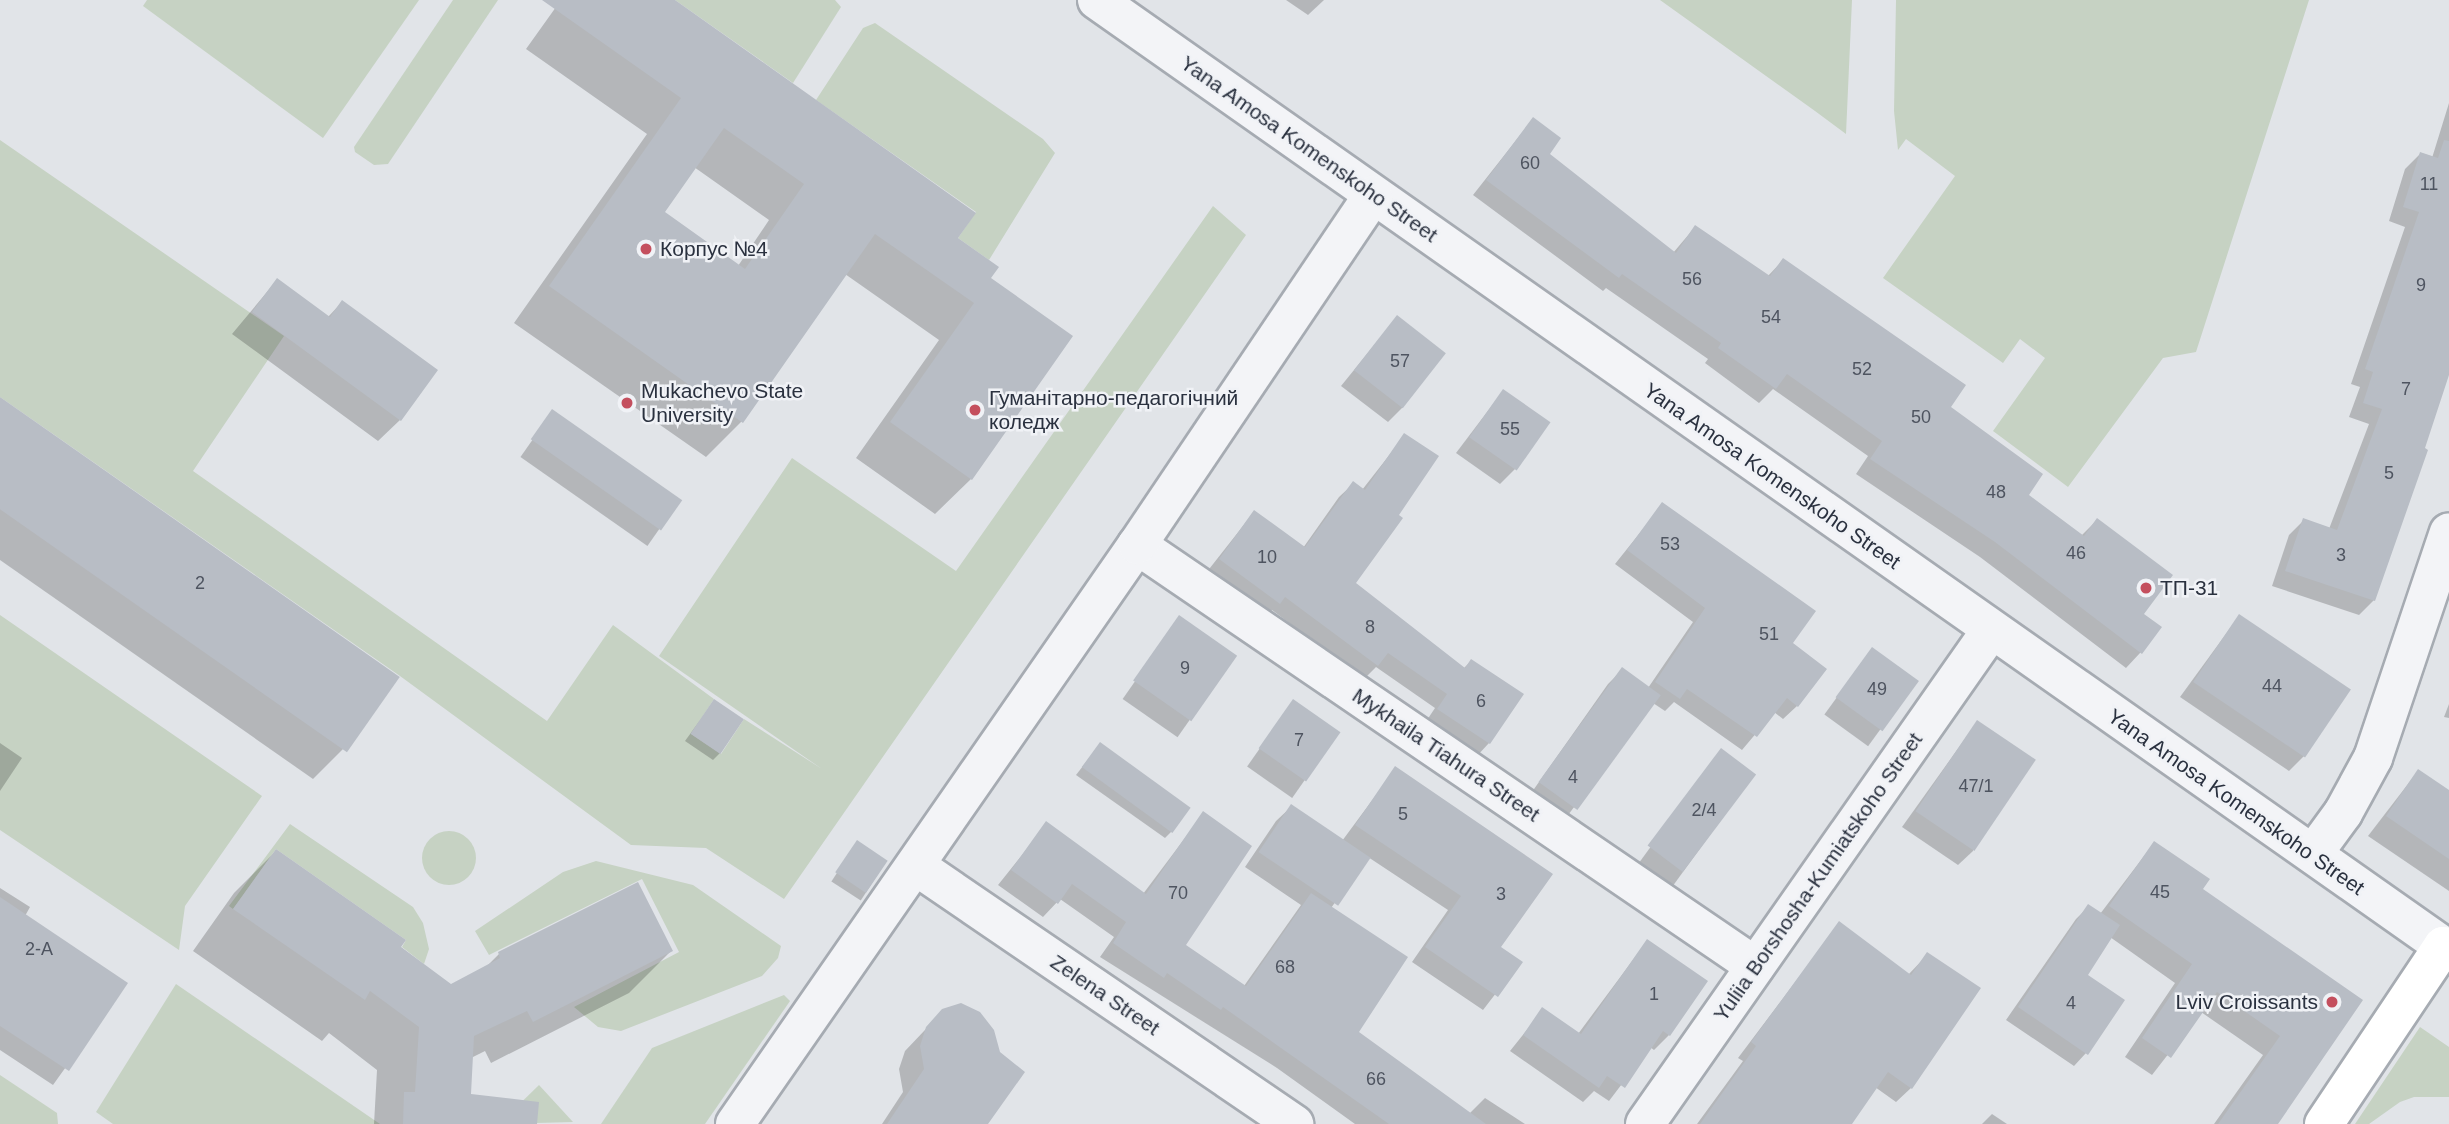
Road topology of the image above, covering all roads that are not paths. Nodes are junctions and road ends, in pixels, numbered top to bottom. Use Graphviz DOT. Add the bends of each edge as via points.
graph roads {
  1 [pos="1097,0"];
  2 [pos="1373,195"];
  3 [pos="2449,532"];
  4 [pos="1138,545"];
  5 [pos="1991,630"];
  6 [pos="2313,855"];
  7 [pos="916,866"];
  8 [pos="2446,948"];
  9 [pos="1755,966"];
  10 [pos="735,1124"];
  11 [pos="1294,1124"];
  12 [pos="1645,1124"];
  13 [pos="2324,1124"];
  1 -- 2 [label="street, Yana Amosa Komenskoho Street"];
  2 -- 4 [label="street"];
  2 -- 5 [label="street, Yana Amosa Komenskoho Street"];
  3 -- 6 [label="street" via="2373,758"];
  4 -- 7 [label="street"];
  4 -- 9 [label="street, Mykhaila Tiahura Street"];
  5 -- 6 [label="street, Yana Amosa Komenskoho Street"];
  5 -- 9 [label="street, Yuliia Borshosha-Kumiatskoho Street"];
  6 -- 8 [label="street, Yana Amosa Komenskoho Street"];
  7 -- 10 [label="street"];
  7 -- 11 [label="street, Zelena Street"];
  8 -- 13 [label="main road"];
  9 -- 12 [label="street, Yuliia Borshosha-Kumiatskoho Street"];
}
